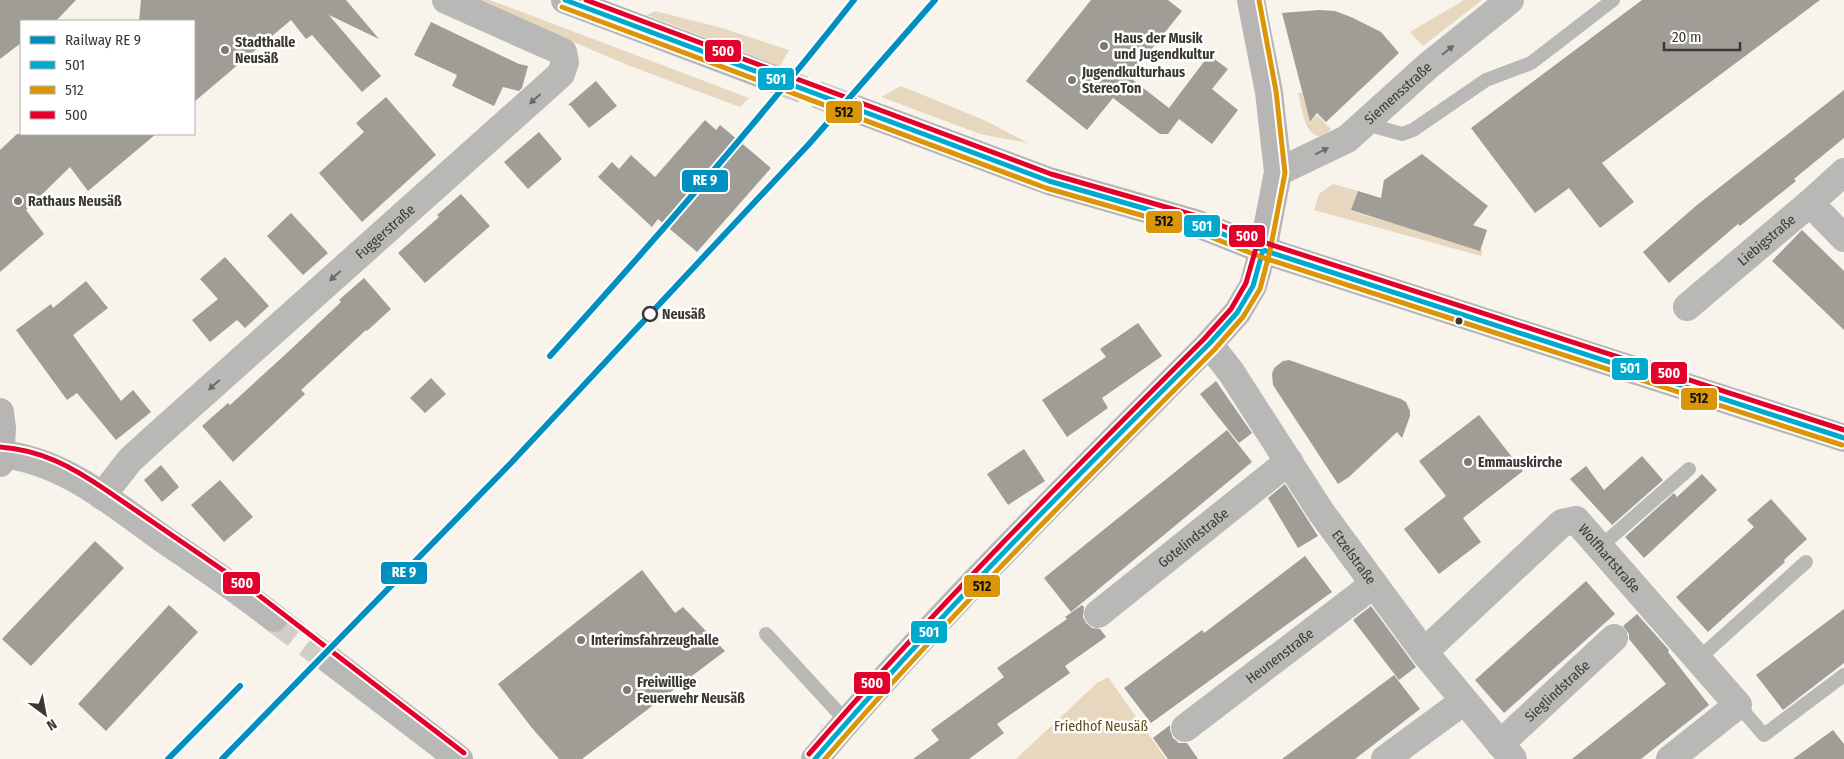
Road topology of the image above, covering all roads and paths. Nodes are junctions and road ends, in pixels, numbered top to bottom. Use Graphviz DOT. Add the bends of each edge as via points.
graph roads {
  1 [pos="446,0"];
  2 [pos="565,0"];
  3 [pos="1251,0"];
  4 [pos="1510,0"];
  5 [pos="1613,0"];
  6 [pos="777,80"];
  7 [pos="856,109"];
  8 [pos="1366,124"];
  9 [pos="1278,172"];
  10 [pos="1844,172"];
  11 [pos="1810,203"];
  12 [pos="1844,238"];
  13 [pos="1263,250"];
  14 [pos="1688,307"];
  15 [pos="1209,344"];
  16 [pos="0,412"];
  17 [pos="1844,438"];
  18 [pos="0,454"];
  19 [pos="1289,461"];
  20 [pos="0,464"];
  21 [pos="1689,469"];
  22 [pos="102,496"];
  23 [pos="1600,547"];
  24 [pos="1806,562"];
  25 [pos="1374,584"];
  26 [pos="1098,614"];
  27 [pos="274,618"];
  28 [pos="766,634"];
  29 [pos="1614,638"];
  30 [pos="1424,652"];
  31 [pos="1697,660"];
  32 [pos="331,661"];
  33 [pos="1844,675"];
  34 [pos="1464,701"];
  35 [pos="1738,704"];
  36 [pos="846,722"];
  37 [pos="1185,728"];
  38 [pos="1507,752"];
  39 [pos="459,759"];
  40 [pos="815,759"];
  41 [pos="1385,759"];
  42 [pos="1670,759"];
  1 -- 22 [label="street, Fuggerstraße, one-way" via="562,52 565,62 561,74 130,460"];
  2 -- 6 [label="street"];
  3 -- 9 [label="street" via="1269,92"];
  8 -- 4 [label="street, Siemensstraße, one-way" via="1429,65"];
  5 -- 8 [label="lane" via="1531,63 1486,80 1413,130 1402,134"];
  7 -- 13 [label="street" via="1049,181 1195,223"];
  9 -- 8 [label="street, Siemensstraße, one-way" via="1347,139"];
  9 -- 13 [label="street"];
  10 -- 11 [label="street, Liebigstraße"];
  11 -- 12 [label="street"];
  11 -- 14 [label="street, Liebigstraße"];
  13 -- 15 [label="street" via="1253,286 1237,313"];
  13 -- 17 [label="street"];
  15 -- 19 [label="street, Etzelstraße"];
  15 -- 36 [label="street" via="1002,553"];
  16 -- 18 [label="street"];
  18 -- 20 [label="street"];
  18 -- 22 [label="street" via="39,461"];
  19 -- 25 [label="street, Etzelstraße"];
  19 -- 26 [label="street, Gotelindstraße"];
  21 -- 23 [label="lane"];
  22 -- 27 [label="street"];
  23 -- 30 [label="street, Wolfhartstraße" via="1576,520 1562,523"];
  23 -- 31 [label="street, Wolfhartstraße"];
  24 -- 31 [label="lane"];
  25 -- 30 [label="street, Etzelstraße"];
  25 -- 37 [label="street, Heunenstraße"];
  28 -- 36 [label="lane"];
  29 -- 38 [label="street, Sieglindstraße"];
  30 -- 34 [label="street, Etzelstraße"];
  31 -- 35 [label="street, Wolfhartstraße"];
  32 -- 39 [label="street"];
  33 -- 35 [label="lane, Wolfhartstraße" via="1764,735"];
  34 -- 38 [label="street, Etzelstraße"];
  34 -- 41 [label="street"];
  35 -- 42 [label="street"];
  36 -- 40 [label="street"];
}
